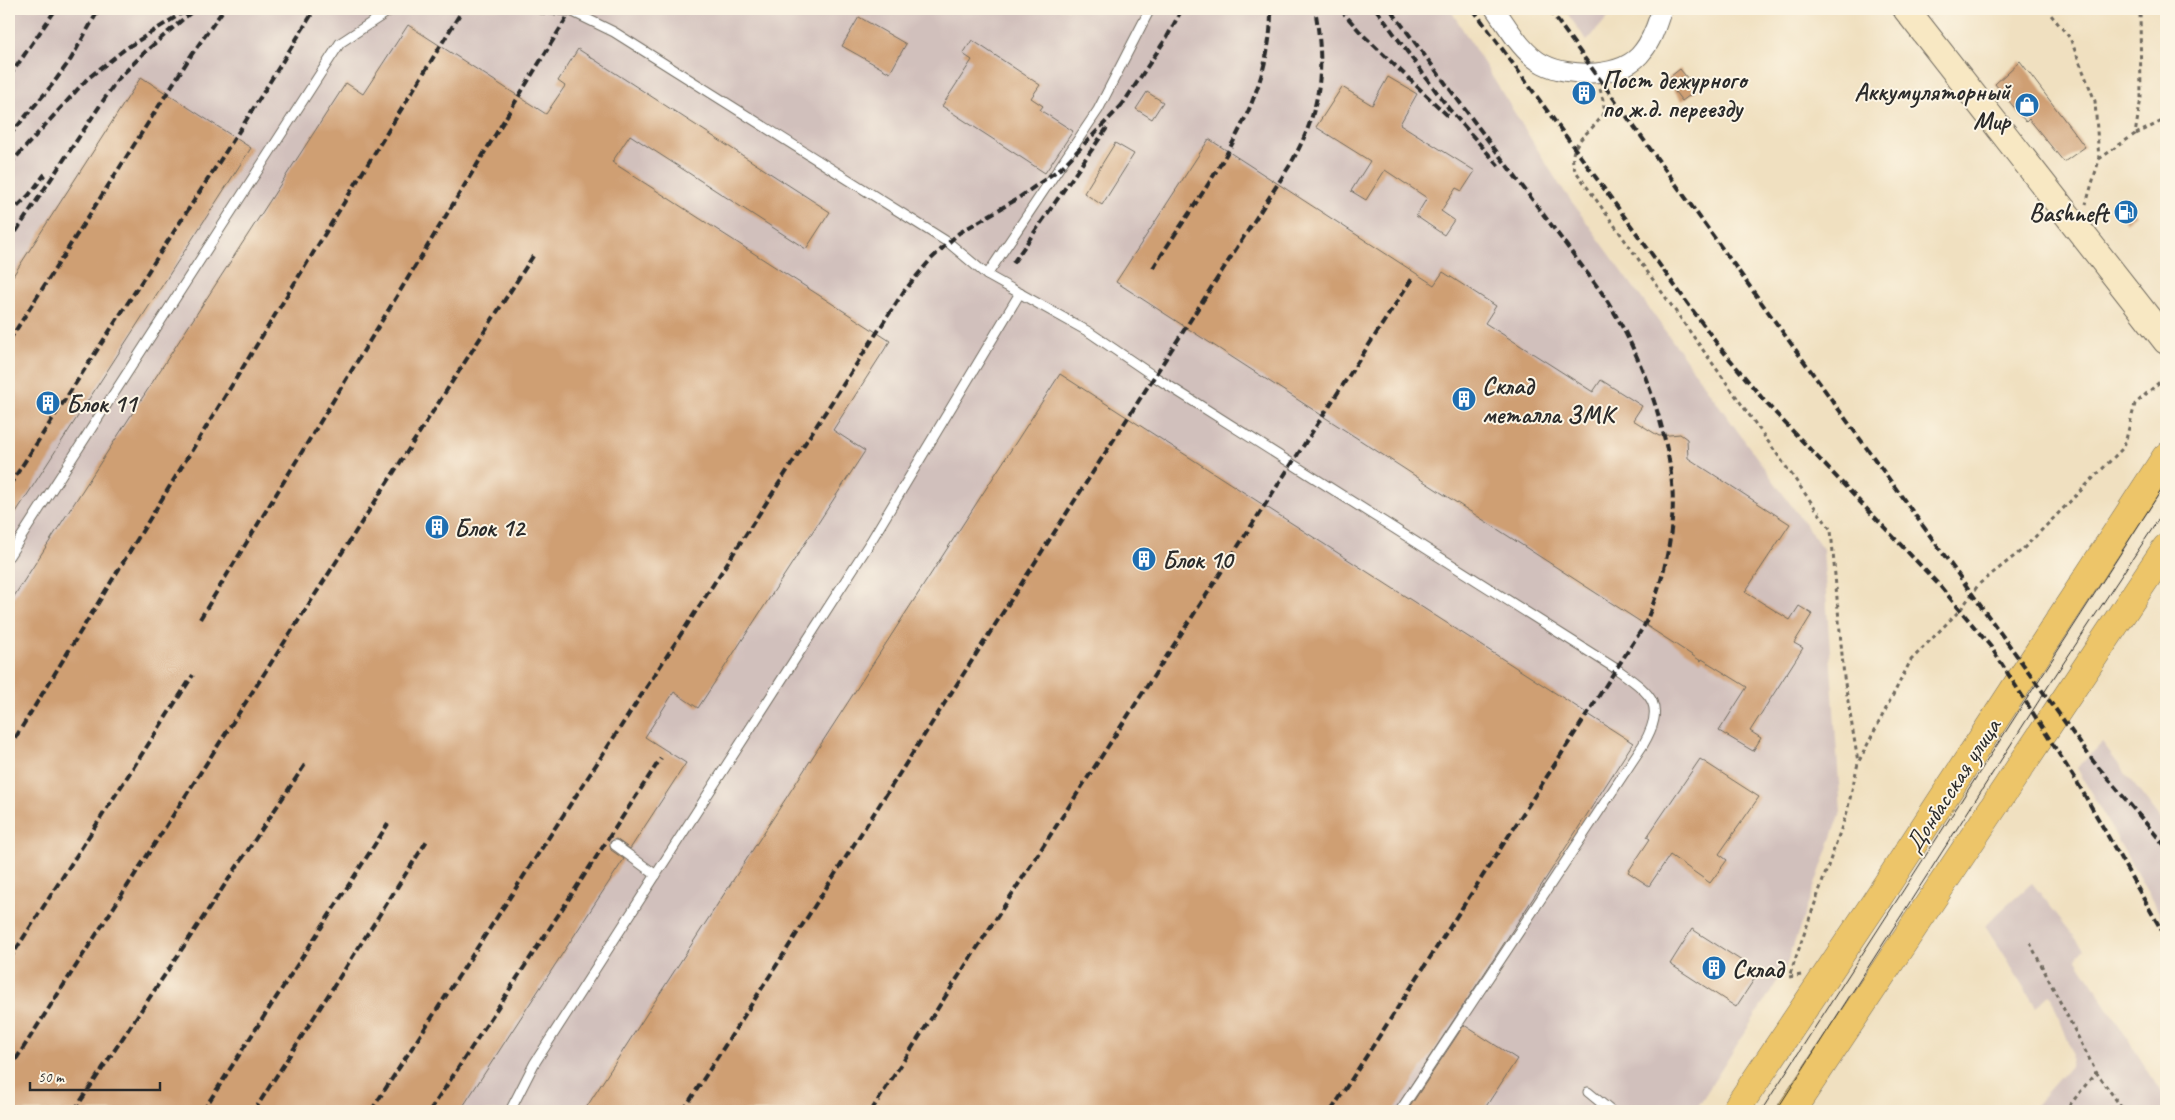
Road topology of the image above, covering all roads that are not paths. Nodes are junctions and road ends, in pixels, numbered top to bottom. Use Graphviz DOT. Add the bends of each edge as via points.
graph roads {
  1 [pos="392,9"];
  2 [pos="540,9"];
  3 [pos="1150,9"];
  4 [pos="1495,9"];
  5 [pos="1662,9"];
  6 [pos="1912,11"];
  7 [pos="987,275"];
  8 [pos="1020,293"];
  9 [pos="2166,341"];
  10 [pos="2166,457"];
  11 [pos="2166,548"];
  12 [pos="9,556"];
  13 [pos="615,845"];
  14 [pos="656,874"];
  15 [pos="1588,1092"];
  16 [pos="510,1111"];
  17 [pos="1400,1111"];
  18 [pos="1611,1111"];
  19 [pos="1735,1111"];
  20 [pos="1791,1111"];
  1 -- 12 [label="lane" via="340,43"];
  2 -- 7 [label="lane" via="571,11 614,32 949,243"];
  3 -- 7 [label="lane" via="1098,110"];
  4 -- 5 [label="street" via="1522,46 1542,64 1568,72 1581,72 1620,67 1634,60 1650,40"];
  6 -- 9 [label="main road"];
  7 -- 8 [label="lane"];
  8 -- 14 [label="lane" via="871,541"];
  8 -- 17 [label="lane" via="1089,332 1618,670 1648,692 1653,702 1653,724 1643,746"];
  10 -- 19 [label="main road, Донбасская улица"];
  11 -- 20 [label="main road, Донбасская улица"];
  13 -- 14 [label="lane"];
  14 -- 16 [label="lane" via="534,1064"];
  15 -- 18 [label="lane"];
}
